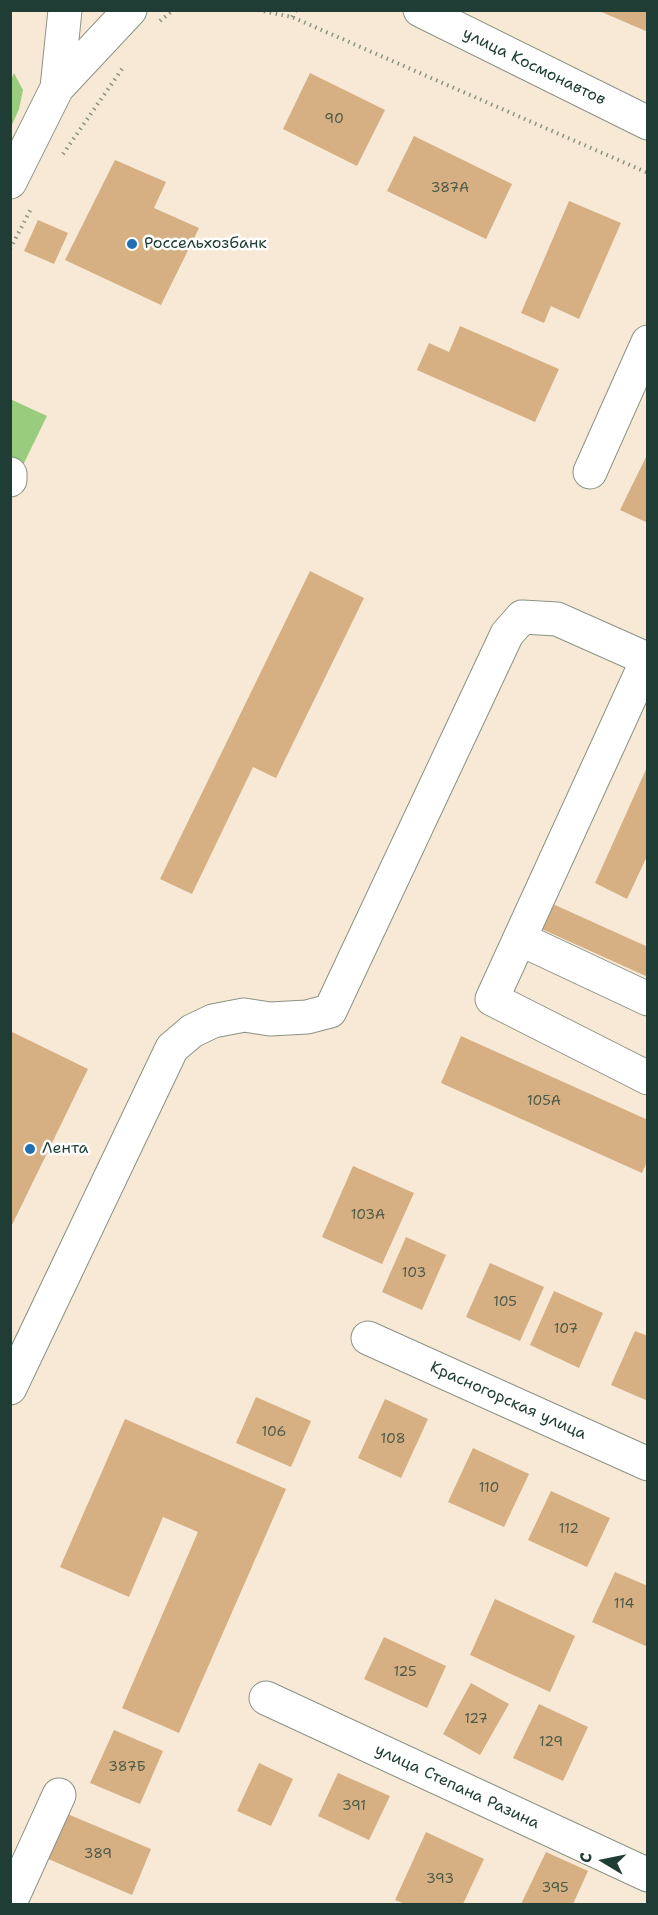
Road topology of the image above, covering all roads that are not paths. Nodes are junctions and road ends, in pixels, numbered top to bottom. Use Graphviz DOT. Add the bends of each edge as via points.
graph roads {
  1 [pos="64,10"];
  2 [pos="420,10"];
  3 [pos="144,17"];
  4 [pos="57,88"];
  5 [pos="648,123"];
  6 [pos="10,182"];
  7 [pos="648,342"];
  8 [pos="590,472"];
  9 [pos="10,474"];
  10 [pos="10,480"];
  11 [pos="647,659"];
  12 [pos="520,939"];
  13 [pos="648,999"];
  14 [pos="648,1078"];
  15 [pos="368,1338"];
  16 [pos="10,1388"];
  17 [pos="648,1464"];
  18 [pos="266,1698"];
  19 [pos="59,1795"];
  20 [pos="648,1875"];
  21 [pos="10,1903"];
  1 -- 4 [label="street"];
  2 -- 5 [label="street, улица Космонавтов"];
  3 -- 4 [label="street"];
  4 -- 6 [label="street"];
  7 -- 8 [label="street"];
  9 -- 10 [label="street"];
  11 -- 12 [label="street"];
  11 -- 16 [label="street" via="557,619 522,617 507,633 330,1011 307,1017 244,1015 213,1021 192,1031 172,1048"];
  12 -- 13 [label="street"];
  12 -- 14 [label="street" via="492,999"];
  15 -- 17 [label="street, Красногорская улица"];
  18 -- 20 [label="street, улица Степана Разина"];
  19 -- 21 [label="street"];
}
